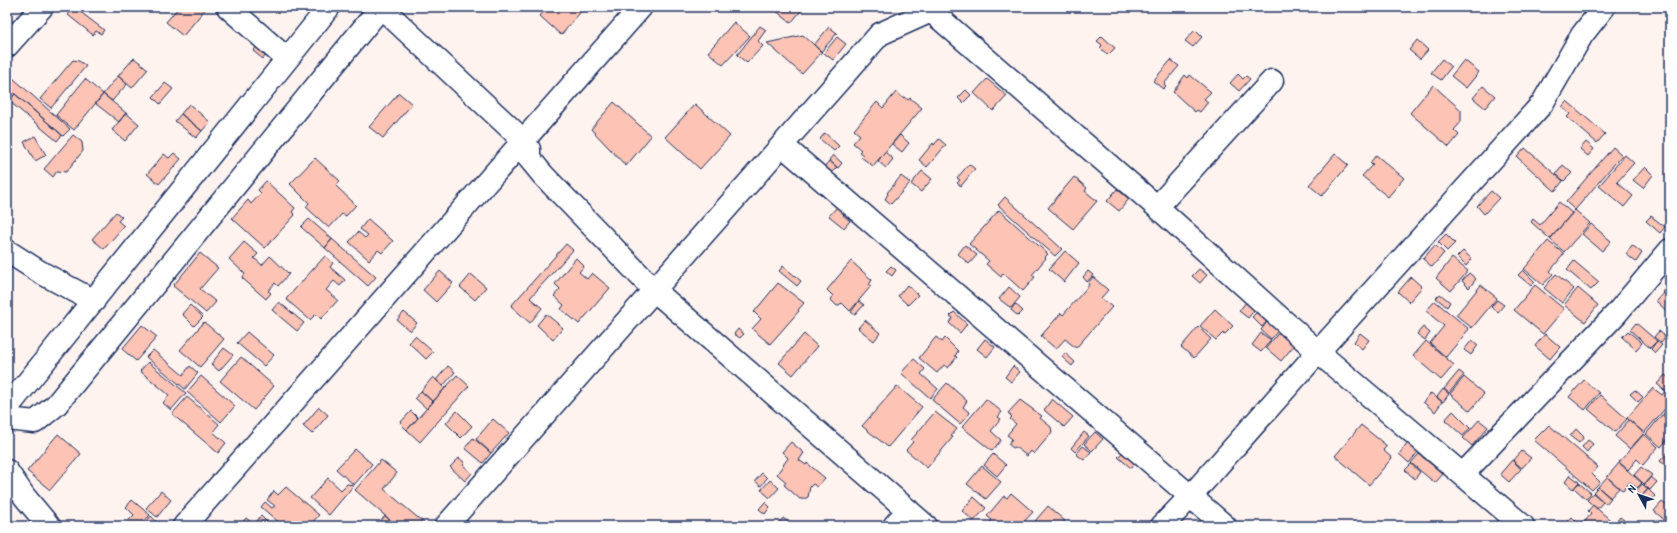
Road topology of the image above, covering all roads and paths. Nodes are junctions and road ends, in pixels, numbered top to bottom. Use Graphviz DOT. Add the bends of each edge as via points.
graph roads {
  1 [pos="42,7"];
  2 [pos="228,7"];
  3 [pos="329,7"];
  4 [pos="381,7"];
  5 [pos="641,7"];
  6 [pos="1604,7"];
  7 [pos="7,46"];
  8 [pos="287,59"];
  9 [pos="1272,81"];
  10 [pos="524,141"];
  11 [pos="782,145"];
  12 [pos="1157,208"];
  13 [pos="1670,250"];
  14 [pos="7,251"];
  15 [pos="654,290"];
  16 [pos="94,301"];
  17 [pos="1318,352"];
  18 [pos="7,408"];
  19 [pos="7,419"];
  20 [pos="7,471"];
  21 [pos="1463,474"];
  22 [pos="1191,496"];
  23 [pos="901,518"];
  24 [pos="49,526"];
  25 [pos="184,526"];
  26 [pos="446,526"];
  27 [pos="926,526"];
  28 [pos="1162,526"];
  29 [pos="1225,526"];
  30 [pos="1523,526"];
  1 -- 7 [label="street"];
  2 -- 8 [label="street"];
  3 -- 8 [label="street"];
  4 -- 10 [label="street"];
  4 -- 19 [label="street" via="56,405 35,422"];
  5 -- 10 [label="street"];
  6 -- 17 [label="street" via="1582,35 1542,104"];
  8 -- 16 [label="street"];
  9 -- 12 [label="street"];
  10 -- 15 [label="street" via="529,149 529,158 543,176"];
  10 -- 25 [label="street"];
  11 -- 12 [label="street" via="880,34 931,11"];
  11 -- 15 [label="street"];
  11 -- 22 [label="street"];
  12 -- 17 [label="street"];
  13 -- 21 [label="street" via="1616,314"];
  14 -- 16 [label="street"];
  15 -- 23 [label="street"];
  15 -- 26 [label="street"];
  16 -- 18 [label="street"];
  17 -- 21 [label="street"];
  17 -- 22 [label="street"];
  20 -- 24 [label="street"];
  21 -- 30 [label="street"];
  22 -- 28 [label="street"];
  22 -- 29 [label="street"];
  23 -- 27 [label="street"];
}
